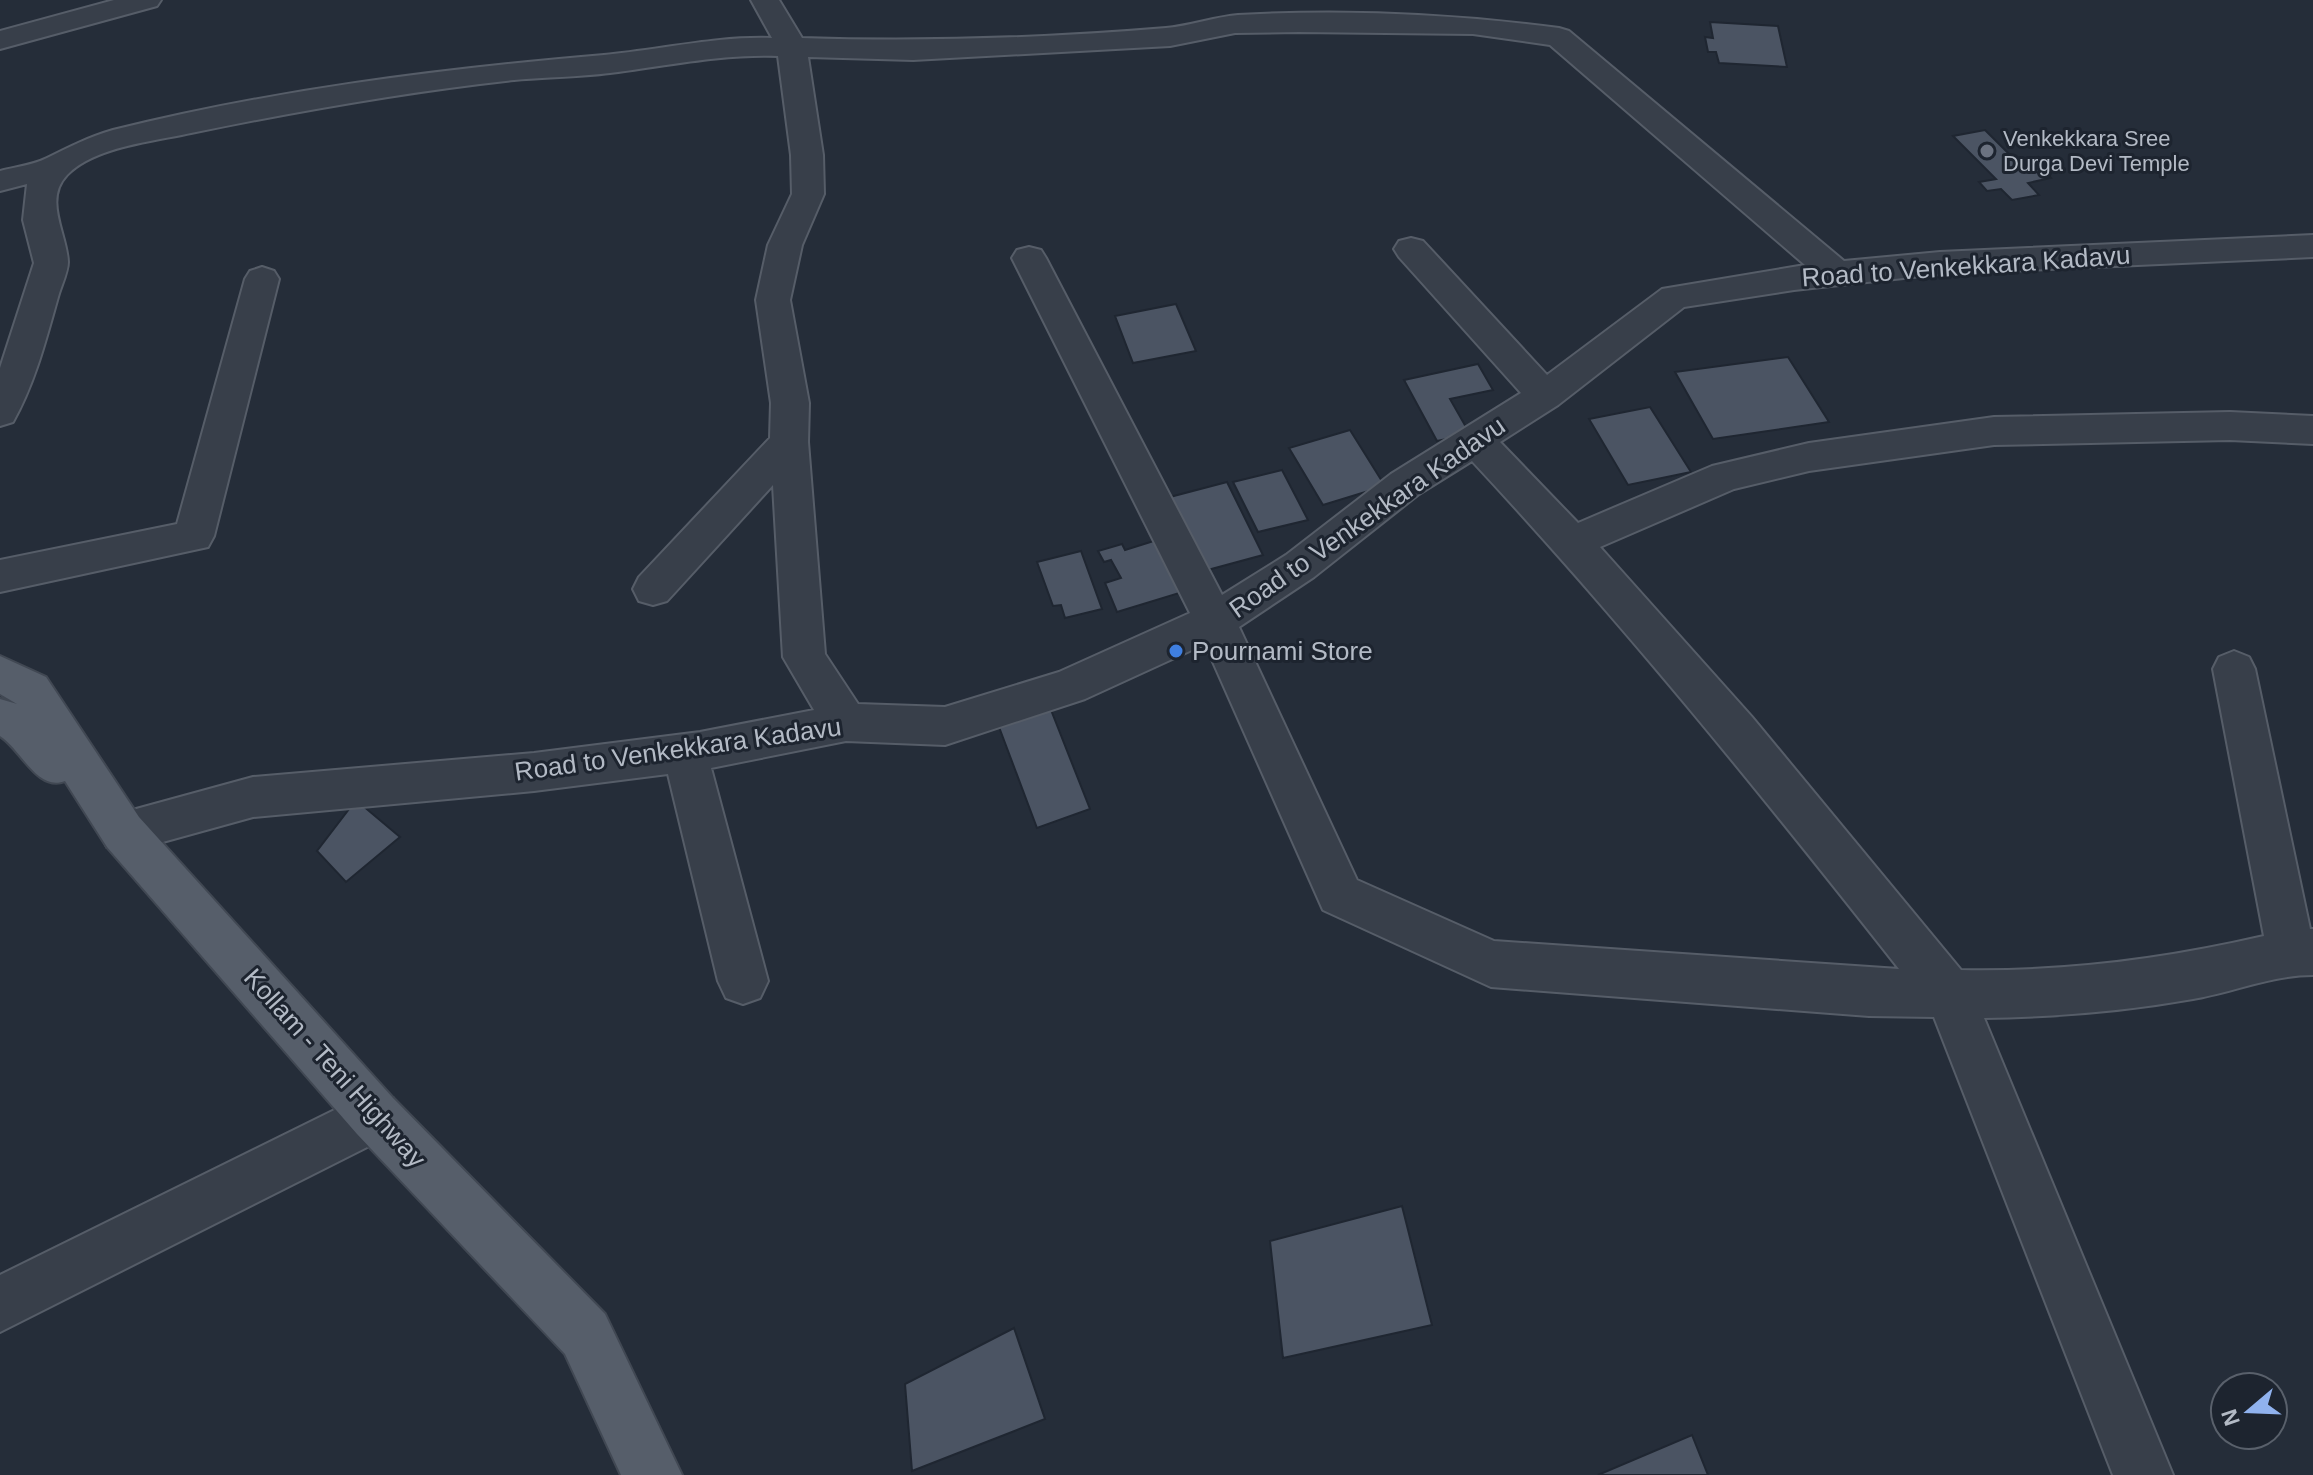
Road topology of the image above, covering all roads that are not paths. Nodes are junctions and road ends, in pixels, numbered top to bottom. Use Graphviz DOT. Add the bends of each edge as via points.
graph roads {
  1 [pos="147,0"];
  2 [pos="765,0"];
  3 [pos="1235,12"];
  4 [pos="0,40"];
  5 [pos="792,46"];
  6 [pos="56,167"];
  7 [pos="0,181"];
  8 [pos="2313,246"];
  9 [pos="1411,249"];
  10 [pos="1029,258"];
  11 [pos="1837,274"];
  12 [pos="262,279"];
  13 [pos="1545,396"];
  14 [pos="0,412"];
  15 [pos="2313,430"];
  16 [pos="1475,440"];
  17 [pos="789,442"];
  18 [pos="1572,542"];
  19 [pos="0,576"];
  20 [pos="653,589"];
  21 [pos="1215,621"];
  22 [pos="2234,669"];
  23 [pos="0,674"];
  24 [pos="0,717"];
  25 [pos="846,722"];
  26 [pos="685,752"];
  27 [pos="123,832"];
  28 [pos="2302,952"];
  29 [pos="743,981"];
  30 [pos="1950,994"];
  31 [pos="375,1116"];
  32 [pos="0,1304"];
  33 [pos="652,1475"];
  34 [pos="2143,1475"];
  1 -- 4 [label="street"];
  2 -- 5 [label="street"];
  3 -- 5 [label="street" via="1170,37 913,51"];
  3 -- 11 [label="street" via="1473,25 1559,37"];
  5 -- 6 [label="street" via="701,50 515,71 283,105 118,139 77,153"];
  5 -- 17 [label="street" via="808,194 785,245 773,300 790,403"];
  6 -- 7 [label="street"];
  6 -- 14 [label="street" via="43,185 40,220 51,263"];
  8 -- 11 [label="street, Road to Venkekkara Kadavu" via="1940,263"];
  9 -- 13 [label="street"];
  10 -- 21 [label="street"];
  11 -- 13 [label="street, Road to Venkekkara Kadavu" via="1674,297"];
  12 -- 19 [label="street" via="194,536"];
  13 -- 16 [label="street, Road to Venkekkara Kadavu"];
  15 -- 18 [label="street" via="2230,426 1994,431 1809,457 1726,476"];
  16 -- 18 [label="street"];
  16 -- 21 [label="street, Road to Venkekkara Kadavu"];
  17 -- 20 [label="street"];
  17 -- 25 [label="street" via="804,657"];
  18 -- 30 [label="street" via="1736,730"];
  21 -- 25 [label="street, Road to Venkekkara Kadavu" via="1070,686 945,726"];
  21 -- 30 [label="street" via="1340,895 1491,964"];
  22 -- 28 [label="street"];
  23 -- 27 [label="main road, Kollam - Teni Highway" via="31,690"];
  24 -- 27 [label="main road" via="19,724"];
  25 -- 26 [label="street, Road to Venkekkara Kadavu"];
  26 -- 27 [label="street, Road to Venkekkara Kadavu" via="534,772 253,797"];
  26 -- 29 [label="street"];
  27 -- 31 [label="main road, Kollam - Teni Highway"];
  28 -- 30 [label="street" via="2193,976 2087,988"];
  30 -- 34 [label="street"];
  31 -- 32 [label="street"];
  31 -- 33 [label="main road, Kollam - Teni Highway" via="585,1334"];
}
